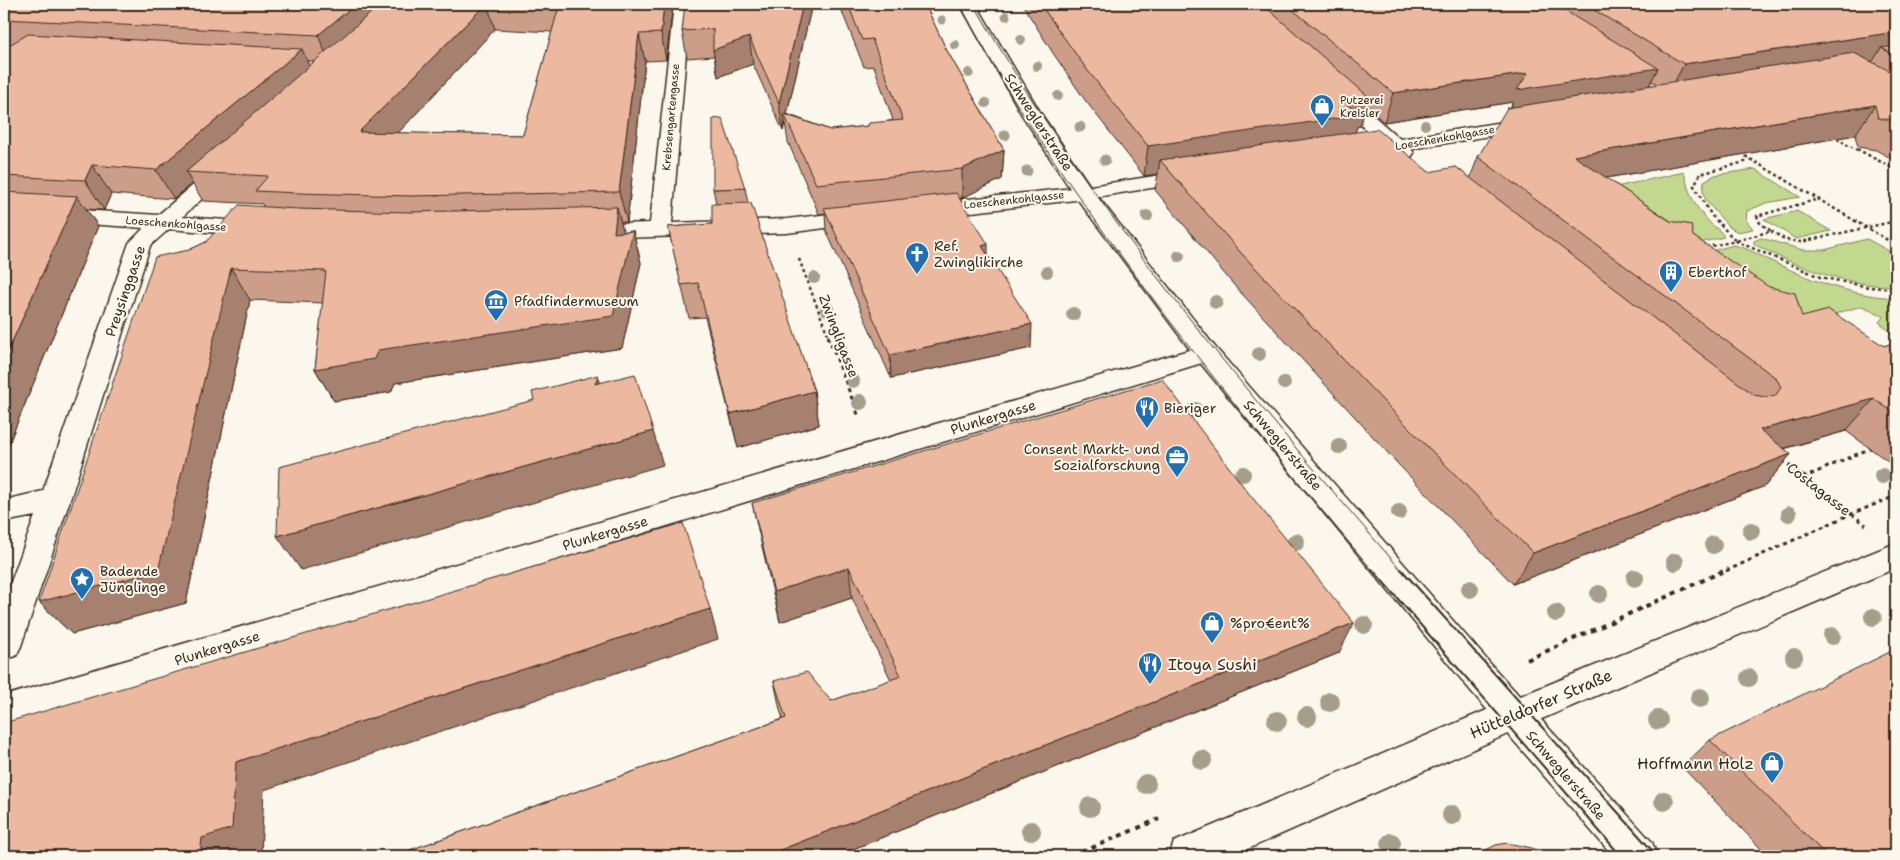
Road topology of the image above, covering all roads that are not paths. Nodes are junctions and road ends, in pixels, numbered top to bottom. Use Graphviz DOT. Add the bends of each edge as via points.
graph roads {
  1 [pos="682,4"];
  2 [pos="968,4"];
  3 [pos="1321,80"];
  4 [pos="1550,120"];
  5 [pos="1396,146"];
  6 [pos="1347,154"];
  7 [pos="237,156"];
  8 [pos="1420,165"];
  9 [pos="1211,174"];
  10 [pos="1084,193"];
  11 [pos="4,211"];
  12 [pos="912,212"];
  13 [pos="883,215"];
  14 [pos="163,223"];
  15 [pos="275,230"];
  16 [pos="660,230"];
  17 [pos="562,232"];
  18 [pos="1206,353"];
  19 [pos="55,500"];
  20 [pos="4,511"];
  21 [pos="1896,555"];
  22 [pos="4,646"];
  23 [pos="4,712"];
  24 [pos="1513,716"];
  25 [pos="1188,856"];
  26 [pos="1638,856"];
  1 -- 16 [label="street, Krebsengartengasse"];
  2 -- 10 [label="street, Schweglerstraße" via="1032,115"];
  3 -- 5 [label="street"];
  4 -- 5 [label="street, Loeschenkohlgasse"];
  5 -- 6 [label="street, Loeschenkohlgasse"];
  5 -- 8 [label="street"];
  7 -- 14 [label="street, Preysinggasse"];
  9 -- 10 [label="street, Loeschenkohlgasse"];
  10 -- 12 [label="street, Loeschenkohlgasse"];
  10 -- 18 [label="street, Schweglerstraße"];
  11 -- 14 [label="street, Loeschenkohlgasse"];
  13 -- 16 [label="street" via="787,226"];
  14 -- 15 [label="street, Loeschenkohlgasse"];
  14 -- 19 [label="street, Preysinggasse" via="140,243"];
  16 -- 17 [label="street"];
  18 -- 23 [label="street, Plunkergasse"];
  18 -- 24 [label="street, Schweglerstraße"];
  19 -- 20 [label="street"];
  19 -- 22 [label="street, Preysinggasse"];
  21 -- 24 [label="street, Hütteldorfer Straße"];
  24 -- 25 [label="street, Hütteldorfer Straße"];
  24 -- 26 [label="street, Schweglerstraße"];
}
